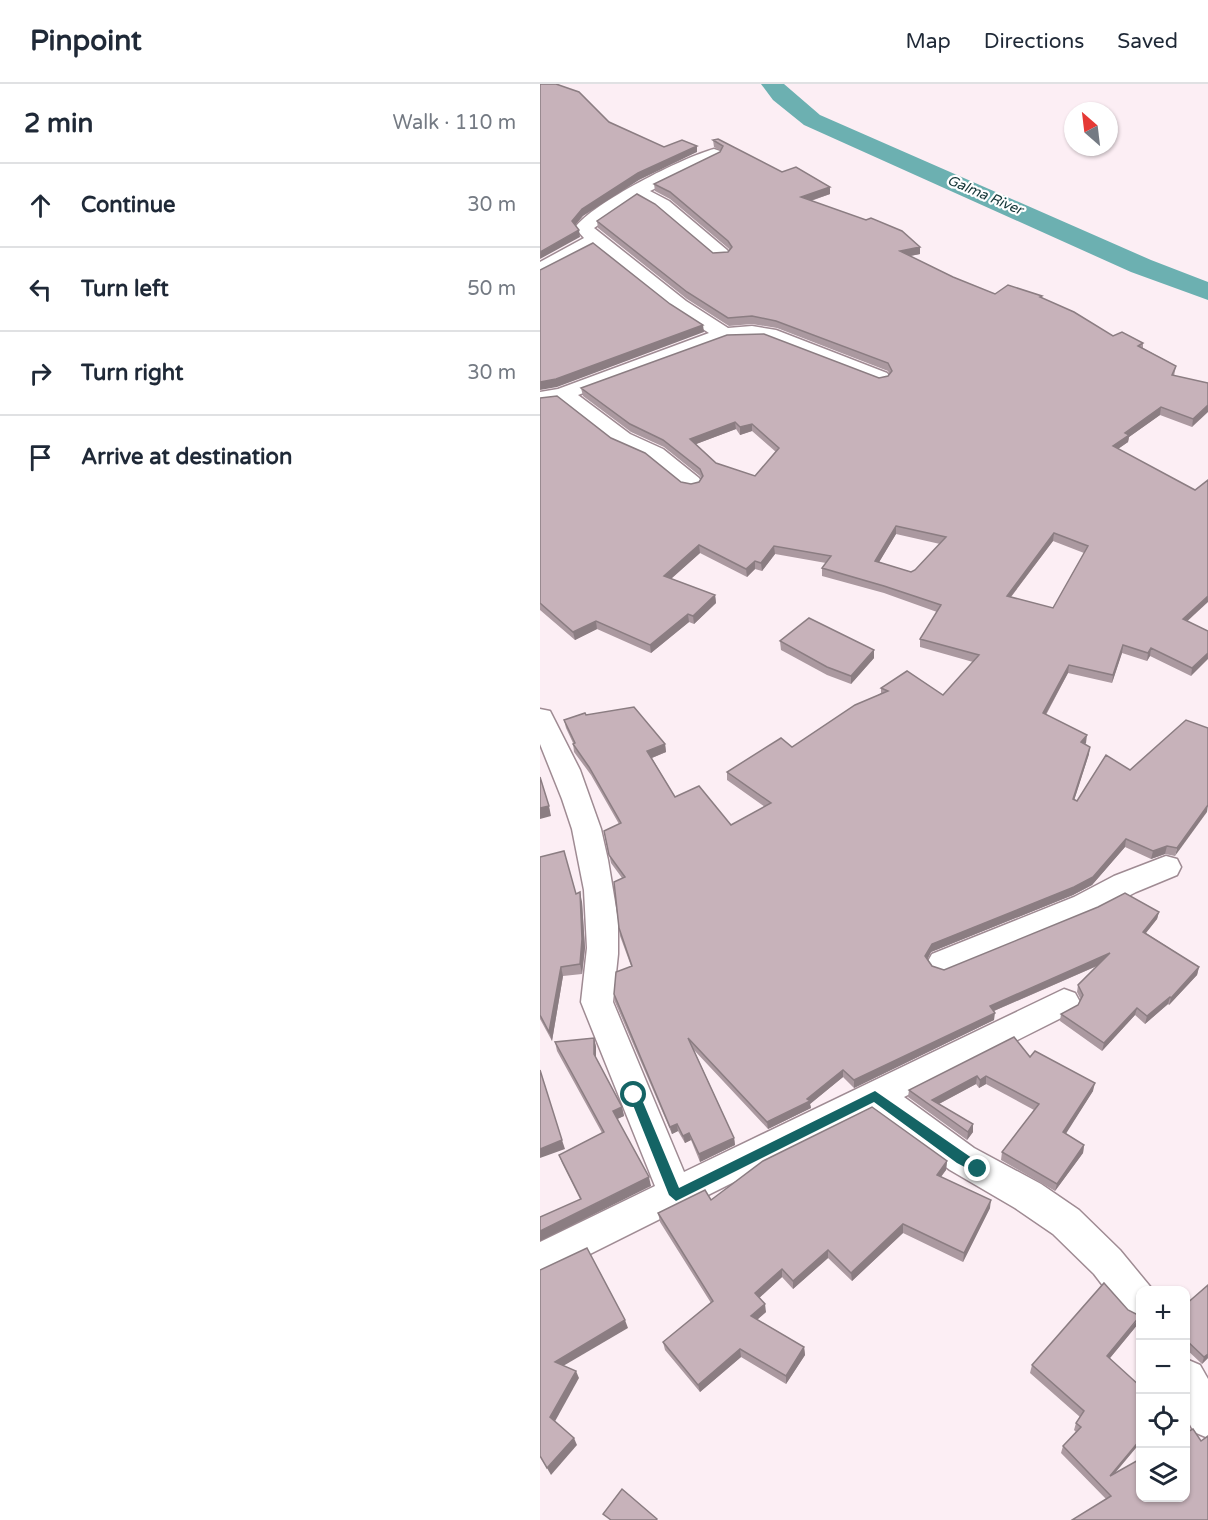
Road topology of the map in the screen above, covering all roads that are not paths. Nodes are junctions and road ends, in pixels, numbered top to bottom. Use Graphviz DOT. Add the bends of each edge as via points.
graph roads {
  1 [pos="714,154"];
  2 [pos="637,190"];
  3 [pos="595,239"];
  4 [pos="721,254"];
  5 [pos="540,269"];
  6 [pos="724,334"];
  7 [pos="880,377"];
  8 [pos="562,394"];
  9 [pos="540,398"];
  10 [pos="691,483"];
  11 [pos="540,718"];
  12 [pos="1166,867"];
  13 [pos="943,963"];
  14 [pos="1064,1002"];
  15 [pos="875,1096"];
  16 [pos="676,1195"];
  17 [pos="540,1261"];
  18 [pos="1136,1299"];
  19 [pos="1190,1387"];
  20 [pos="1208,1418"];
  1 -- 2 [label="street"];
  2 -- 3 [label="street" via="584,228"];
  2 -- 4 [label="street" via="663,205"];
  3 -- 5 [label="street"];
  3 -- 6 [label="street"];
  6 -- 7 [label="street" via="769,334"];
  6 -- 8 [label="street"];
  8 -- 9 [label="street"];
  8 -- 10 [label="street" via="622,439 655,454"];
  11 -- 16 [label="street" via="579,806 595,860 603,950 597,1002"];
  12 -- 13 [label="street"];
  14 -- 15 [label="street"];
  15 -- 16 [label="street"];
  15 -- 18 [label="street" via="962,1160 1066,1222 1107,1262"];
  16 -- 17 [label="street"];
  19 -- 20 [label="street"];
}
